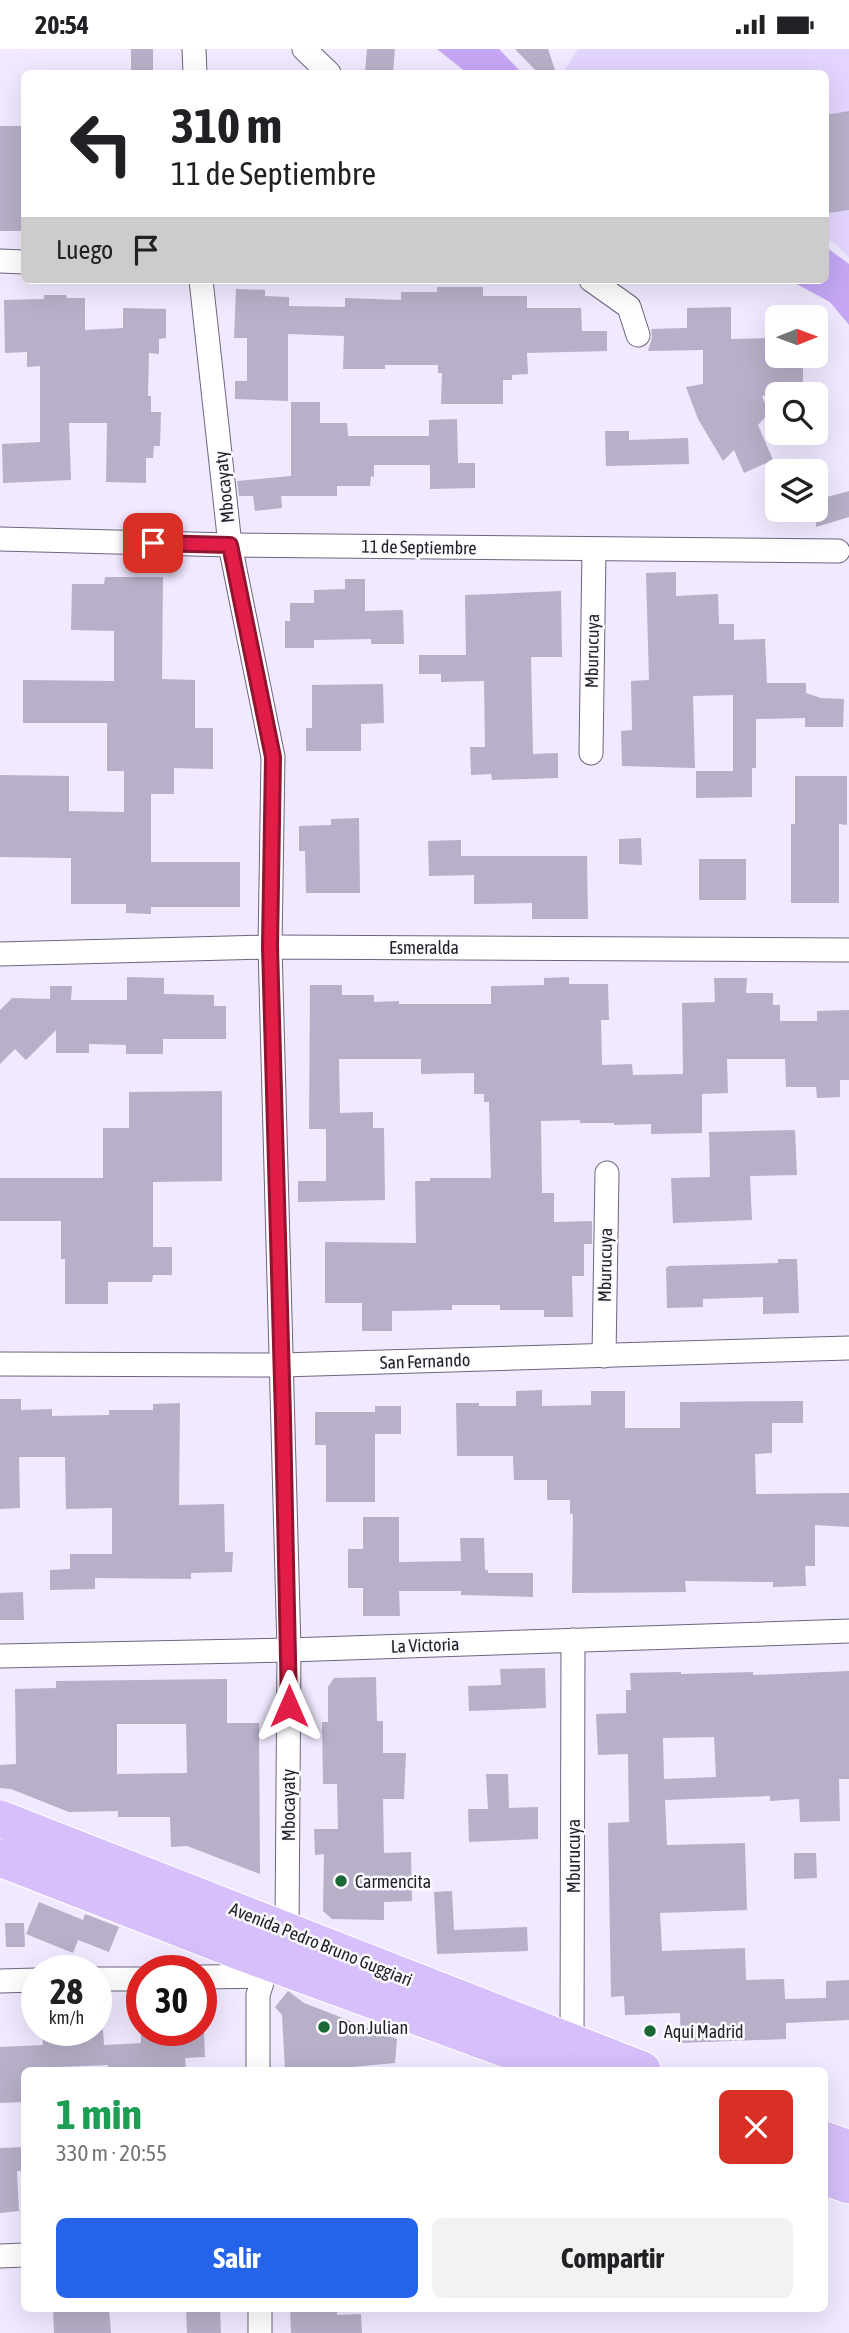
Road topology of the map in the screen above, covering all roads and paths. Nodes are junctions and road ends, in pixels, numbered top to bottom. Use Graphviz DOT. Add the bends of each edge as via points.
graph roads {
  1 [pos="194,49"];
  2 [pos="304,49"];
  3 [pos="194,70"];
  4 [pos="326,70"];
  5 [pos="0,261"];
  6 [pos="21,262"];
  7 [pos="201,284"];
  8 [pos="598,284"];
  9 [pos="638,335"];
  10 [pos="0,539"];
  11 [pos="230,545"];
  12 [pos="594,549"];
  13 [pos="838,551"];
  14 [pos="591,754"];
  15 [pos="270,947"];
  16 [pos="849,950"];
  17 [pos="0,954"];
  18 [pos="607,1173"];
  19 [pos="849,1348"];
  20 [pos="604,1356"];
  21 [pos="0,1364"];
  22 [pos="282,1365"];
  23 [pos="849,1631"];
  24 [pos="573,1640"];
  25 [pos="289,1650"];
  26 [pos="0,1656"];
  27 [pos="0,1819"];
  28 [pos="0,1858"];
  29 [pos="274,1956"];
  30 [pos="217,1972"];
  31 [pos="21,1980"];
  32 [pos="0,1981"];
  33 [pos="567,2061"];
  34 [pos="258,2067"];
  35 [pos="617,2067"];
  36 [pos="828,2141"];
  37 [pos="849,2149"];
  38 [pos="828,2177"];
  39 [pos="849,2185"];
  40 [pos="21,2255"];
  41 [pos="0,2256"];
  42 [pos="260,2312"];
  43 [pos="260,2333"];
  1 -- 3 [label="street"];
  2 -- 4 [label="street"];
  5 -- 6 [label="street"];
  7 -- 11 [label="street, Mbocayaty"];
  8 -- 9 [label="street" via="629,307"];
  10 -- 11 [label="street, 11 de Septiembre"];
  11 -- 12 [label="street, 11 de Septiembre"];
  11 -- 15 [label="street, Mbocayaty" via="273,757"];
  12 -- 13 [label="street, 11 de Septiembre"];
  12 -- 14 [label="street, Mburucuya"];
  15 -- 16 [label="street, Esmeralda"];
  15 -- 17 [label="street, Esmeralda"];
  15 -- 22 [label="street, Mbocayaty"];
  18 -- 20 [label="street, Mburucuya"];
  19 -- 20 [label="street, San Fernando"];
  20 -- 22 [label="street, San Fernando"];
  21 -- 22 [label="street, San Fernando"];
  22 -- 25 [label="street, Mbocayaty"];
  23 -- 24 [label="street, La Victoria"];
  24 -- 25 [label="street, La Victoria"];
  24 -- 33 [label="street, Mburucuya"];
  25 -- 26 [label="street, La Victoria"];
  25 -- 29 [label="street, Mbocayaty"];
  27 -- 29 [label="main road, Avenida Pedro Bruno Guggiari"];
  28 -- 29 [label="main road, Avenida Pedro Bruno Guggiari"];
  29 -- 30 [label="street"];
  29 -- 33 [label="main road, Avenida Pedro Bruno Guggiari"];
  29 -- 34 [label="street, Mbocayaty" via="258,1996"];
  31 -- 32 [label="street"];
  33 -- 35 [label="main road, Avenida Pedro Bruno Guggiari"];
  36 -- 37 [label="main road"];
  38 -- 39 [label="main road"];
  40 -- 41 [label="street"];
  42 -- 43 [label="street"];
}
